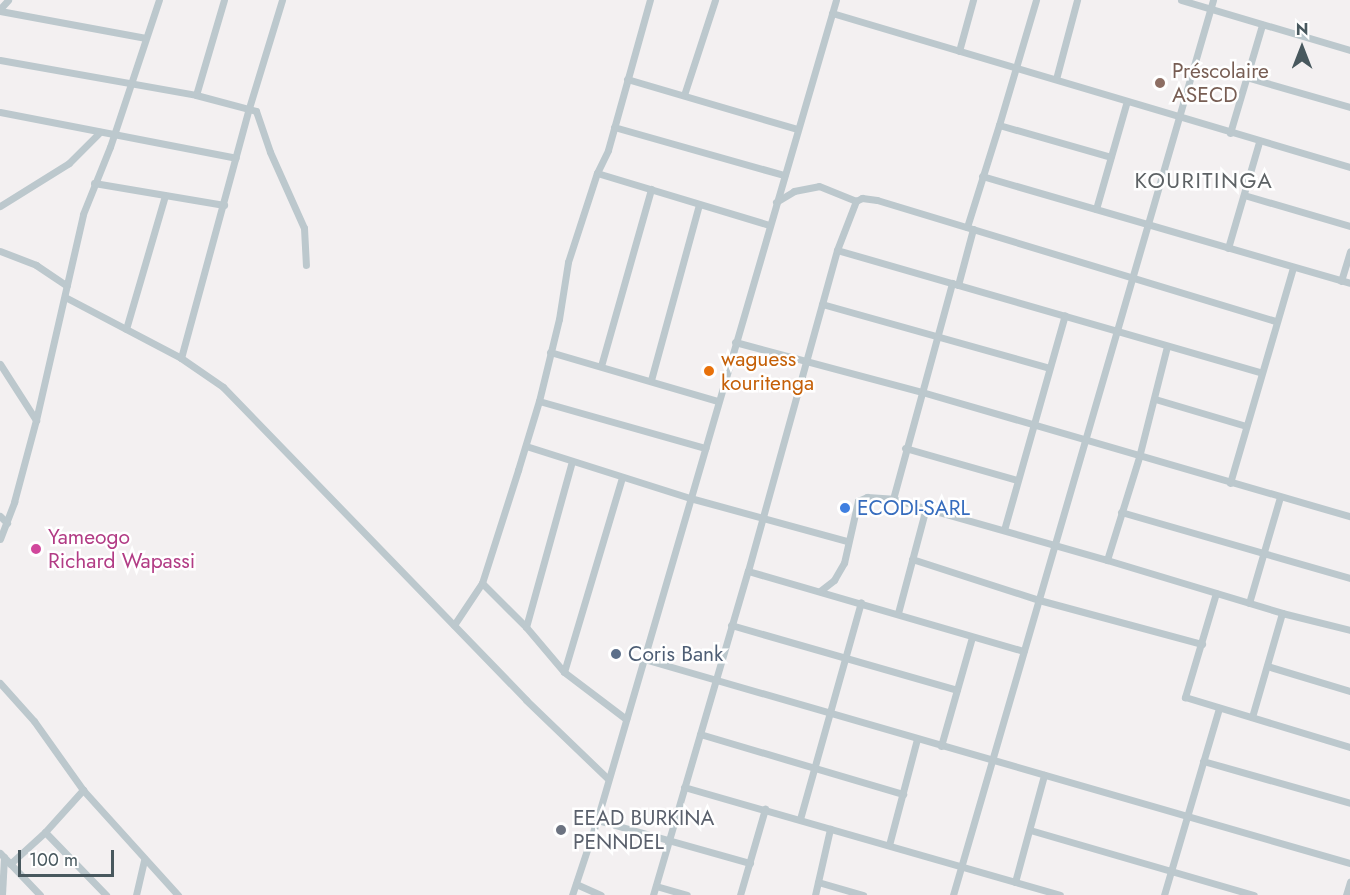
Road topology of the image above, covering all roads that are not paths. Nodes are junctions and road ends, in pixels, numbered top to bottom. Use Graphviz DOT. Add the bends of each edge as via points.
graph roads {
  1 [pos="8,0"];
  2 [pos="159,0"];
  3 [pos="224,0"];
  4 [pos="282,0"];
  5 [pos="650,0"];
  6 [pos="715,0"];
  7 [pos="836,0"];
  8 [pos="973,0"];
  9 [pos="1036,0"];
  10 [pos="1077,0"];
  11 [pos="1181,0"];
  12 [pos="1213,0"];
  13 [pos="0,10"];
  14 [pos="1210,10"];
  15 [pos="832,13"];
  16 [pos="1262,25"];
  17 [pos="145,38"];
  18 [pos="1350,50"];
  19 [pos="959,51"];
  20 [pos="0,60"];
  21 [pos="1018,69"];
  22 [pos="1246,77"];
  23 [pos="627,79"];
  24 [pos="1056,79"];
  25 [pos="131,83"];
  26 [pos="196,95"];
  27 [pos="684,95"];
  28 [pos="1127,101"];
  29 [pos="1350,107"];
  30 [pos="249,108"];
  31 [pos="0,112"];
  32 [pos="1178,118"];
  33 [pos="999,125"];
  34 [pos="614,127"];
  35 [pos="797,129"];
  36 [pos="100,132"];
  37 [pos="1230,133"];
  38 [pos="114,135"];
  39 [pos="1259,142"];
  40 [pos="1111,157"];
  41 [pos="236,158"];
  42 [pos="1350,167"];
  43 [pos="597,173"];
  44 [pos="784,175"];
  45 [pos="982,176"];
  46 [pos="94,183"];
  47 [pos="651,189"];
  48 [pos="1244,195"];
  49 [pos="165,196"];
  50 [pos="856,201"];
  51 [pos="776,202"];
  52 [pos="699,204"];
  53 [pos="224,205"];
  54 [pos="0,206"];
  55 [pos="1096,209"];
  56 [pos="769,225"];
  57 [pos="1149,225"];
  58 [pos="1350,226"];
  59 [pos="970,228"];
  60 [pos="1228,248"];
  61 [pos="837,250"];
  62 [pos="0,251"];
  63 [pos="1350,251"];
  64 [pos="306,265"];
  65 [pos="1293,267"];
  66 [pos="1133,279"];
  67 [pos="1341,281"];
  68 [pos="1350,283"];
  69 [pos="955,284"];
  70 [pos="67,286"];
  71 [pos="65,297"];
  72 [pos="822,304"];
  73 [pos="1065,315"];
  74 [pos="1276,321"];
  75 [pos="126,329"];
  76 [pos="1117,330"];
  77 [pos="938,336"];
  78 [pos="735,342"];
  79 [pos="1167,346"];
  80 [pos="550,352"];
  81 [pos="181,358"];
  82 [pos="805,361"];
  83 [pos="0,364"];
  84 [pos="601,366"];
  85 [pos="1049,368"];
  86 [pos="1261,372"];
  87 [pos="651,380"];
  88 [pos="921,392"];
  89 [pos="1155,399"];
  90 [pos="539,401"];
  91 [pos="718,401"];
  92 [pos="36,420"];
  93 [pos="1032,424"];
  94 [pos="1246,426"];
  95 [pos="1084,440"];
  96 [pos="526,446"];
  97 [pos="705,448"];
  98 [pos="905,448"];
  99 [pos="1139,457"];
  100 [pos="572,461"];
  101 [pos="622,477"];
  102 [pos="1017,480"];
  103 [pos="1230,483"];
  104 [pos="690,498"];
  105 [pos="1280,498"];
  106 [pos="893,499"];
  107 [pos="926,507"];
  108 [pos="1121,512"];
  109 [pos="0,516"];
  110 [pos="1350,516"];
  111 [pos="763,518"];
  112 [pos="7,523"];
  113 [pos="1004,530"];
  114 [pos="0,539"];
  115 [pos="848,541"];
  116 [pos="1055,545"];
  117 [pos="1263,553"];
  118 [pos="912,559"];
  119 [pos="1107,560"];
  120 [pos="748,571"];
  121 [pos="1350,578"];
  122 [pos="482,583"];
  123 [pos="820,591"];
  124 [pos="1216,593"];
  125 [pos="1039,600"];
  126 [pos="861,602"];
  127 [pos="1249,603"];
  128 [pos="898,613"];
  129 [pos="1282,613"];
  130 [pos="454,625"];
  131 [pos="731,626"];
  132 [pos="526,627"];
  133 [pos="1350,630"];
  134 [pos="972,637"];
  135 [pos="1202,644"];
  136 [pos="1024,651"];
  137 [pos="644,659"];
  138 [pos="845,659"];
  139 [pos="1267,666"];
  140 [pos="564,672"];
  141 [pos="715,679"];
  142 [pos="0,683"];
  143 [pos="957,690"];
  144 [pos="1350,691"];
  145 [pos="1219,708"];
  146 [pos="829,713"];
  147 [pos="1252,717"];
  148 [pos="626,719"];
  149 [pos="700,734"];
  150 [pos="917,739"];
  151 [pos="941,746"];
  152 [pos="1350,747"];
  153 [pos="992,760"];
  154 [pos="1203,761"];
  155 [pos="814,767"];
  156 [pos="1044,775"];
  157 [pos="608,779"];
  158 [pos="684,788"];
  159 [pos="82,790"];
  160 [pos="903,794"];
  161 [pos="1350,803"];
  162 [pos="765,809"];
  163 [pos="1187,817"];
  164 [pos="800,819"];
  165 [pos="597,820"];
  166 [pos="830,829"];
  167 [pos="1030,830"];
  168 [pos="45,832"];
  169 [pos="669,841"];
  170 [pos="889,845"];
  171 [pos="2,855"];
  172 [pos="144,859"];
  173 [pos="750,863"];
  174 [pos="1350,863"];
  175 [pos="10,864"];
  176 [pos="961,866"];
  177 [pos="1171,871"];
  178 [pos="818,882"];
  179 [pos="1015,882"];
  180 [pos="1350,882"];
  181 [pos="576,884"];
  182 [pos="656,886"];
  183 [pos="2,895"];
  184 [pos="40,895"];
  185 [pos="106,895"];
  186 [pos="136,895"];
  187 [pos="178,895"];
  188 [pos="572,895"];
  189 [pos="601,895"];
  190 [pos="653,895"];
  191 [pos="687,895"];
  192 [pos="740,895"];
  193 [pos="815,895"];
  194 [pos="863,895"];
  195 [pos="953,895"];
  196 [pos="1060,895"];
  197 [pos="1164,895"];
  198 [pos="1254,895"];
  199 [pos="1346,895"];
  1 -- 13 [label="street"];
  2 -- 17 [label="street"];
  3 -- 26 [label="street"];
  4 -- 30 [label="street"];
  5 -- 23 [label="street"];
  6 -- 27 [label="street"];
  7 -- 15 [label="street"];
  8 -- 19 [label="street"];
  9 -- 21 [label="street"];
  10 -- 24 [label="street"];
  11 -- 14 [label="street"];
  12 -- 14 [label="street"];
  13 -- 17 [label="street"];
  14 -- 16 [label="street"];
  14 -- 32 [label="street"];
  15 -- 19 [label="street"];
  15 -- 35 [label="street"];
  16 -- 18 [label="street"];
  16 -- 22 [label="street"];
  17 -- 25 [label="street"];
  19 -- 21 [label="street"];
  20 -- 25 [label="street"];
  21 -- 24 [label="street"];
  21 -- 33 [label="street"];
  22 -- 29 [label="street"];
  22 -- 37 [label="street"];
  23 -- 27 [label="street"];
  23 -- 34 [label="street"];
  24 -- 28 [label="street"];
  25 -- 26 [label="street"];
  25 -- 38 [label="street"];
  26 -- 30 [label="street"];
  27 -- 35 [label="street"];
  28 -- 32 [label="street"];
  28 -- 40 [label="street"];
  30 -- 41 [label="street"];
  30 -- 64 [label="street" via="260,116 270,152 304,228"];
  31 -- 36 [label="street"];
  32 -- 37 [label="street"];
  32 -- 57 [label="street"];
  33 -- 40 [label="street"];
  33 -- 45 [label="street"];
  34 -- 43 [label="street"];
  34 -- 44 [label="street"];
  35 -- 44 [label="street"];
  36 -- 38 [label="street"];
  36 -- 54 [label="street" via="69,163"];
  37 -- 39 [label="street"];
  38 -- 41 [label="street"];
  38 -- 46 [label="street"];
  39 -- 42 [label="street"];
  39 -- 48 [label="street"];
  40 -- 55 [label="street"];
  41 -- 53 [label="street"];
  43 -- 47 [label="street"];
  43 -- 80 [label="street" via="568,262"];
  44 -- 51 [label="street"];
  45 -- 55 [label="street"];
  45 -- 59 [label="street"];
  46 -- 49 [label="street"];
  46 -- 70 [label="street" via="77,233"];
  47 -- 52 [label="street"];
  47 -- 84 [label="street"];
  48 -- 58 [label="street"];
  48 -- 60 [label="street"];
  49 -- 53 [label="street"];
  49 -- 75 [label="street"];
  50 -- 51 [label="street" via="811,185"];
  50 -- 59 [label="street" via="877,200"];
  50 -- 61 [label="street"];
  51 -- 56 [label="street"];
  52 -- 56 [label="street"];
  52 -- 87 [label="street"];
  53 -- 81 [label="street"];
  55 -- 57 [label="street"];
  56 -- 78 [label="street"];
  57 -- 60 [label="street"];
  57 -- 66 [label="street"];
  59 -- 66 [label="street"];
  59 -- 69 [label="street"];
  60 -- 65 [label="street"];
  61 -- 69 [label="street"];
  61 -- 72 [label="street"];
  62 -- 70 [label="street" via="29,261"];
  63 -- 67 [label="street"];
  65 -- 67 [label="street"];
  65 -- 74 [label="street"];
  66 -- 74 [label="street"];
  66 -- 76 [label="street"];
  67 -- 68 [label="street"];
  69 -- 73 [label="street"];
  69 -- 77 [label="street"];
  70 -- 71 [label="street"];
  71 -- 75 [label="street"];
  71 -- 92 [label="street"];
  72 -- 77 [label="street"];
  72 -- 82 [label="street"];
  73 -- 76 [label="street"];
  73 -- 85 [label="street"];
  74 -- 86 [label="street"];
  75 -- 81 [label="street"];
  76 -- 79 [label="street"];
  76 -- 95 [label="street"];
  77 -- 85 [label="street"];
  77 -- 88 [label="street"];
  78 -- 82 [label="street"];
  78 -- 91 [label="street"];
  79 -- 86 [label="street"];
  79 -- 89 [label="street"];
  80 -- 84 [label="street"];
  80 -- 90 [label="street"];
  81 -- 130 [label="street" via="223,387"];
  82 -- 88 [label="street"];
  82 -- 111 [label="street"];
  83 -- 92 [label="street"];
  84 -- 87 [label="street"];
  85 -- 93 [label="street"];
  86 -- 94 [label="street"];
  87 -- 91 [label="street"];
  88 -- 93 [label="street"];
  88 -- 98 [label="street"];
  89 -- 94 [label="street"];
  89 -- 99 [label="street"];
  90 -- 96 [label="street"];
  90 -- 97 [label="street"];
  91 -- 97 [label="street"];
  92 -- 112 [label="street"];
  93 -- 95 [label="street"];
  93 -- 102 [label="street"];
  94 -- 103 [label="street"];
  95 -- 99 [label="street"];
  95 -- 116 [label="street"];
  96 -- 100 [label="street"];
  96 -- 122 [label="street"];
  97 -- 104 [label="street"];
  98 -- 102 [label="street"];
  98 -- 106 [label="street"];
  99 -- 103 [label="street"];
  99 -- 108 [label="street"];
  100 -- 101 [label="street"];
  100 -- 132 [label="street"];
  101 -- 104 [label="street"];
  101 -- 140 [label="street"];
  102 -- 113 [label="street"];
  103 -- 105 [label="street"];
  104 -- 111 [label="street"];
  104 -- 137 [label="street"];
  105 -- 110 [label="street"];
  105 -- 117 [label="street"];
  106 -- 107 [label="street"];
  106 -- 115 [label="street" via="867,497 858,501"];
  107 -- 113 [label="street"];
  107 -- 118 [label="street"];
  108 -- 117 [label="street"];
  108 -- 119 [label="street"];
  109 -- 112 [label="street"];
  111 -- 115 [label="street"];
  111 -- 120 [label="street"];
  112 -- 114 [label="street"];
  113 -- 116 [label="street"];
  115 -- 123 [label="street" via="840,572"];
  116 -- 119 [label="street"];
  116 -- 125 [label="street"];
  117 -- 121 [label="street"];
  117 -- 127 [label="street"];
  118 -- 125 [label="street"];
  118 -- 128 [label="street"];
  119 -- 124 [label="street"];
  120 -- 123 [label="street"];
  120 -- 131 [label="street"];
  122 -- 130 [label="street"];
  122 -- 132 [label="street"];
  123 -- 126 [label="street"];
  124 -- 127 [label="street"];
  124 -- 135 [label="street"];
  125 -- 135 [label="street"];
  125 -- 136 [label="street"];
  126 -- 128 [label="street"];
  126 -- 138 [label="street"];
  127 -- 129 [label="street"];
  128 -- 134 [label="street"];
  129 -- 133 [label="street"];
  129 -- 139 [label="street"];
  130 -- 157 [label="street"];
  131 -- 138 [label="street"];
  131 -- 141 [label="street"];
  132 -- 140 [label="street"];
  134 -- 136 [label="street"];
  134 -- 143 [label="street"];
  135 -- 145 [label="street" via="1185,697"];
  136 -- 153 [label="street"];
  137 -- 141 [label="street"];
  137 -- 148 [label="street"];
  138 -- 143 [label="street"];
  138 -- 146 [label="street"];
  139 -- 144 [label="street"];
  139 -- 147 [label="street"];
  140 -- 148 [label="street"];
  141 -- 146 [label="street"];
  141 -- 149 [label="street"];
  142 -- 159 [label="street" via="34,721"];
  143 -- 151 [label="street"];
  145 -- 147 [label="street"];
  145 -- 154 [label="street"];
  146 -- 150 [label="street"];
  146 -- 155 [label="street"];
  147 -- 152 [label="street"];
  148 -- 157 [label="street"];
  149 -- 155 [label="street"];
  149 -- 158 [label="street"];
  150 -- 151 [label="street"];
  150 -- 160 [label="street"];
  151 -- 153 [label="street"];
  153 -- 156 [label="street"];
  153 -- 176 [label="street"];
  154 -- 161 [label="street"];
  154 -- 163 [label="street"];
  155 -- 160 [label="street"];
  155 -- 164 [label="street"];
  156 -- 163 [label="street"];
  156 -- 167 [label="street"];
  157 -- 165 [label="street"];
  158 -- 162 [label="street"];
  158 -- 169 [label="street"];
  159 -- 168 [label="street"];
  159 -- 172 [label="street"];
  160 -- 170 [label="street"];
  162 -- 164 [label="street"];
  162 -- 173 [label="street"];
  163 -- 174 [label="street"];
  163 -- 177 [label="street"];
  164 -- 166 [label="street"];
  165 -- 169 [label="street"];
  165 -- 181 [label="street"];
  166 -- 170 [label="street"];
  166 -- 178 [label="street"];
  167 -- 177 [label="street"];
  167 -- 179 [label="street"];
  168 -- 175 [label="street"];
  168 -- 185 [label="street"];
  169 -- 173 [label="street"];
  169 -- 182 [label="street"];
  170 -- 176 [label="street"];
  171 -- 175 [label="street"];
  171 -- 183 [label="street"];
  172 -- 186 [label="street"];
  172 -- 187 [label="street"];
  173 -- 192 [label="street"];
  175 -- 184 [label="street"];
  176 -- 179 [label="street"];
  176 -- 195 [label="street"];
  177 -- 197 [label="street"];
  177 -- 198 [label="street"];
  178 -- 193 [label="street"];
  178 -- 194 [label="street"];
  179 -- 196 [label="street"];
  180 -- 199 [label="street"];
  181 -- 188 [label="street"];
  181 -- 189 [label="street"];
  182 -- 190 [label="street"];
  182 -- 191 [label="street"];
}
